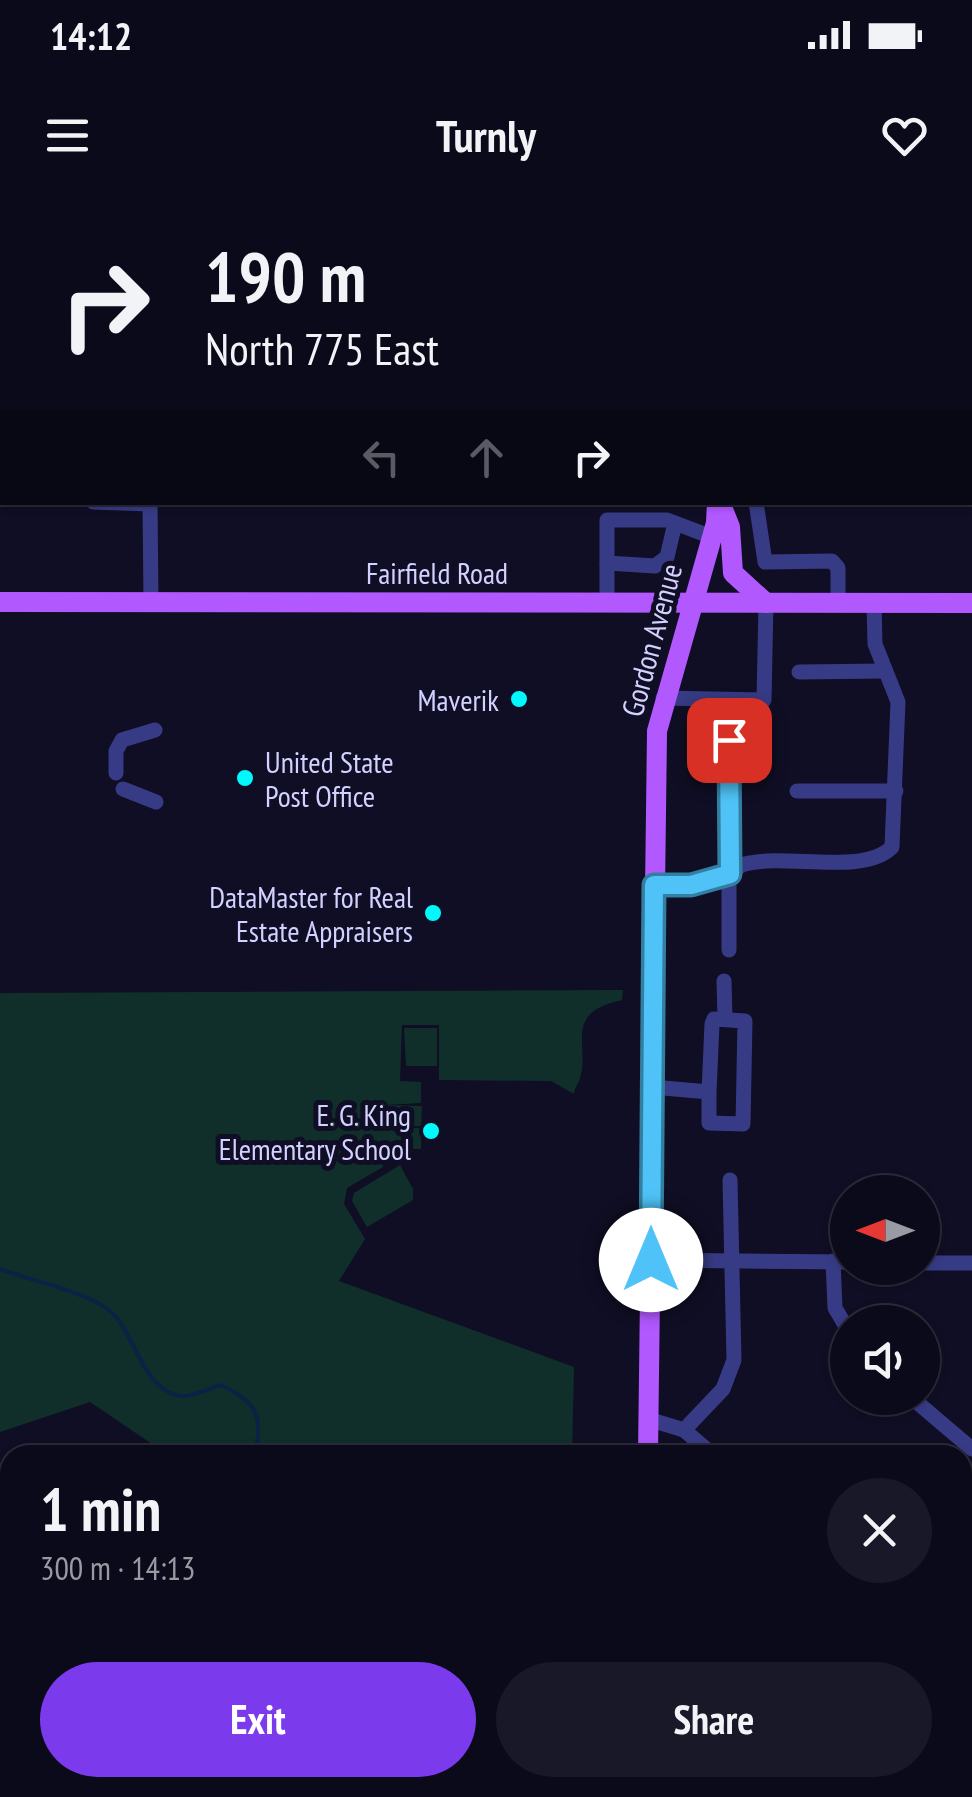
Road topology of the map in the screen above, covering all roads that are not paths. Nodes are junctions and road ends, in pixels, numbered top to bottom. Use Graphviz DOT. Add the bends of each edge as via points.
graph roads {
  1 [pos="150,505"];
  2 [pos="718,505"];
  3 [pos="720,505"];
  4 [pos="756,505"];
  5 [pos="675,523"];
  6 [pos="712,538"];
  7 [pos="607,564"];
  8 [pos="0,602"];
  9 [pos="150,602"];
  10 [pos="608,603"];
  11 [pos="690,603"];
  12 [pos="766,603"];
  13 [pos="838,603"];
  14 [pos="874,603"];
  15 [pos="972,604"];
  16 [pos="886,671"];
  17 [pos="799,672"];
  18 [pos="664,698"];
  19 [pos="155,730"];
  20 [pos="729,740"];
  21 [pos="116,773"];
  22 [pos="123,789"];
  23 [pos="797,791"];
  24 [pos="896,791"];
  25 [pos="156,802"];
  26 [pos="730,874"];
  27 [pos="654,885"];
  28 [pos="729,950"];
  29 [pos="724,980"];
  30 [pos="725,1019"];
  31 [pos="652,1088"];
  32 [pos="709,1092"];
  33 [pos="730,1180"];
  34 [pos="651,1260"];
  35 [pos="730,1260"];
  36 [pos="830,1262"];
  37 [pos="940,1263"];
  38 [pos="972,1264"];
  39 [pos="932,1415"];
  40 [pos="648,1419"];
  41 [pos="684,1430"];
  42 [pos="648,1445"];
  43 [pos="701,1445"];
  44 [pos="968,1445"];
  1 -- 9 [label="street"];
  2 -- 6 [label="main road, Gordon Avenue"];
  3 -- 12 [label="main road" via="730,527 733,573"];
  4 -- 13 [label="street" via="764,562 832,561"];
  5 -- 6 [label="street"];
  5 -- 7 [label="street" via="667,557 655,566"];
  5 -- 7 [label="street" via="607,520"];
  6 -- 11 [label="main road, Gordon Avenue"];
  7 -- 10 [label="street"];
  8 -- 9 [label="main road, Fairfield Road"];
  9 -- 10 [label="main road, Fairfield Road"];
  10 -- 11 [label="main road, Fairfield Road"];
  11 -- 12 [label="main road, Fairfield Road"];
  11 -- 18 [label="main road, Gordon Avenue"];
  12 -- 13 [label="main road, Fairfield Road"];
  12 -- 18 [label="street" via="764,700"];
  13 -- 14 [label="main road, Fairfield Road"];
  14 -- 15 [label="main road, Fairfield Road"];
  14 -- 16 [label="street" via="875,644"];
  16 -- 17 [label="street"];
  16 -- 24 [label="street" via="898,702"];
  18 -- 27 [label="main road, Gordon Avenue" via="656,744"];
  19 -- 21 [label="street" via="122,740"];
  20 -- 26 [label="street"];
  22 -- 25 [label="street"];
  23 -- 24 [label="street"];
  24 -- 26 [label="street" via="896,830 884,856 775,860 742,864"];
  26 -- 27 [label="street" via="691,885"];
  26 -- 28 [label="street"];
  27 -- 31 [label="main road, Gordon Avenue"];
  29 -- 30 [label="street"];
  30 -- 32 [label="street" via="712,1024"];
  30 -- 32 [label="street" via="745,1020 742,1124 709,1123"];
  31 -- 32 [label="street"];
  31 -- 34 [label="main road, Gordon Avenue"];
  33 -- 35 [label="street"];
  34 -- 35 [label="street"];
  34 -- 40 [label="main road, Gordon Avenue"];
  35 -- 36 [label="street"];
  35 -- 41 [label="street" via="730,1378"];
  37 -- 38 [label="street"];
  39 -- 44 [label="street"];
  40 -- 41 [label="street"];
  40 -- 42 [label="main road, Gordon Avenue"];
  41 -- 43 [label="street"];
}
